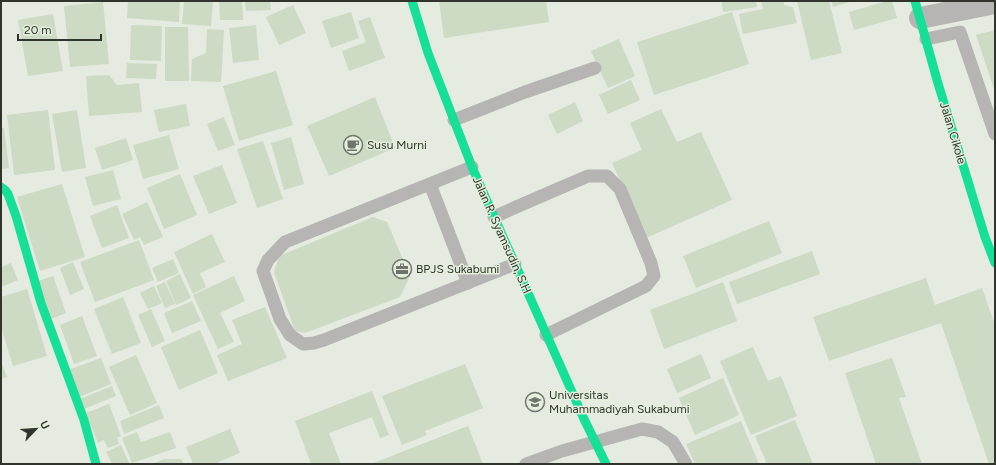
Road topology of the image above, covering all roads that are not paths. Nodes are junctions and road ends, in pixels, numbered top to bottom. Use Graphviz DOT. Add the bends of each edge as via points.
graph roads {
  1 [pos="412,1"];
  2 [pos="995,3"];
  3 [pos="918,10"];
  4 [pos="926,39"];
  5 [pos="596,68"];
  6 [pos="454,120"];
  7 [pos="995,134"];
  8 [pos="472,167"];
  9 [pos="430,184"];
  10 [pos="1,187"];
  11 [pos="494,217"];
  12 [pos="990,235"];
  13 [pos="995,263"];
  14 [pos="515,264"];
  15 [pos="468,283"];
  16 [pos="546,335"];
  17 [pos="595,442"];
  18 [pos="96,464"];
  19 [pos="526,464"];
  20 [pos="606,464"];
  21 [pos="686,464"];
  1 -- 6 [label="street, Jalan R. Syamsudin, S.H" via="428,53"];
  2 -- 3 [label="street"];
  3 -- 4 [label="street, Jalan Cikole"];
  4 -- 7 [label="lane" via="960,32"];
  4 -- 12 [label="street, Jalan Cikole" via="937,80"];
  5 -- 6 [label="lane"];
  6 -- 8 [label="street, Jalan R. Syamsudin, S.H"];
  8 -- 9 [label="lane"];
  8 -- 11 [label="street, Jalan R. Syamsudin, S.H"];
  9 -- 15 [label="lane"];
  9 -- 15 [label="lane" via="285,242 268,260 263,271 280,319 290,335 303,344 314,343"];
  10 -- 18 [label="street" via="8,194 16,216 40,303 84,420"];
  11 -- 14 [label="street, Jalan R. Syamsudin, S.H"];
  11 -- 16 [label="lane" via="588,176 607,176 620,189 654,276 646,286"];
  12 -- 13 [label="street, Jalan Cikole"];
  14 -- 15 [label="lane"];
  14 -- 16 [label="street, Jalan R. Syamsudin, S.H"];
  16 -- 17 [label="street, Jalan R. Syamsudin, S.H"];
  17 -- 19 [label="lane"];
  17 -- 20 [label="street, Jalan R. Syamsudin, S.H"];
  17 -- 21 [label="lane" via="642,430 658,432 673,442"];
}
